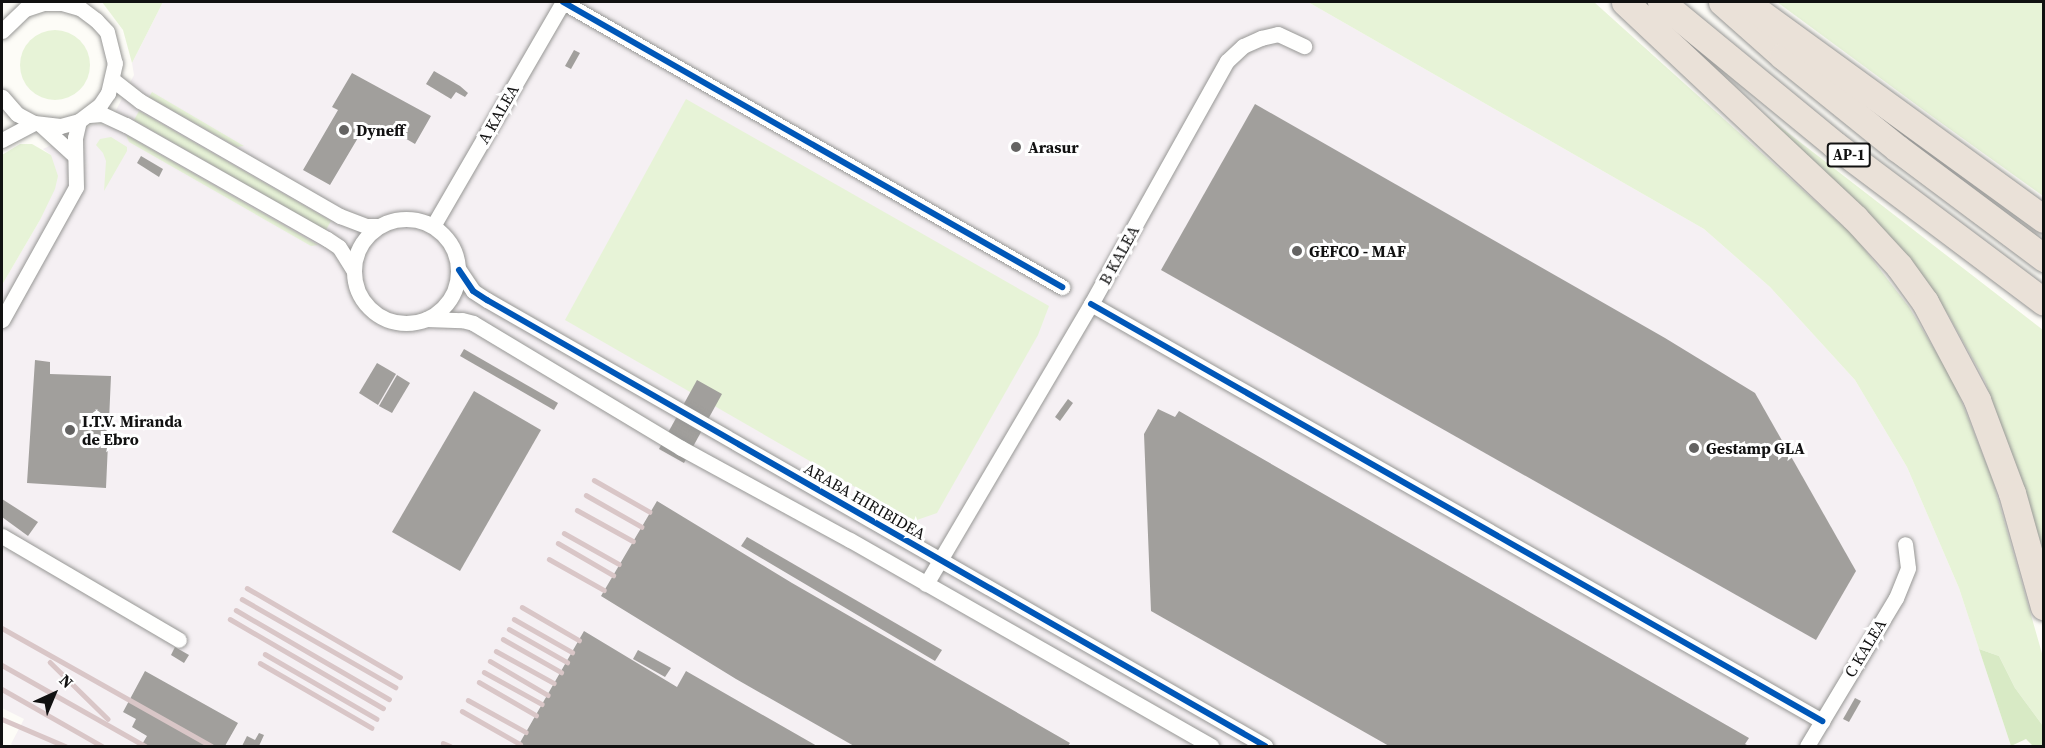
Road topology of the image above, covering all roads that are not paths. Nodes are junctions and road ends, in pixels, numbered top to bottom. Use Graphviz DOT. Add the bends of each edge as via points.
graph roads {
  1 [pos="87,2"];
  2 [pos="563,2"];
  3 [pos="1625,2"];
  4 [pos="1661,2"];
  5 [pos="1722,2"];
  6 [pos="1745,2"];
  7 [pos="24,8"];
  8 [pos="2,15"];
  9 [pos="96,20"];
  10 [pos="2,31"];
  11 [pos="1304,46"];
  12 [pos="113,80"];
  13 [pos="2,97"];
  14 [pos="84,118"];
  15 [pos="37,124"];
  16 [pos="2,140"];
  17 [pos="75,156"];
  18 [pos="2043,219"];
  19 [pos="379,226"];
  20 [pos="433,226"];
  21 [pos="2043,258"];
  22 [pos="459,270"];
  23 [pos="354,271"];
  24 [pos="1062,287"];
  25 [pos="2043,302"];
  26 [pos="1091,303"];
  27 [pos="2,320"];
  28 [pos="426,320"];
  29 [pos="2,536"];
  30 [pos="1905,544"];
  31 [pos="940,560"];
  32 [pos="926,584"];
  33 [pos="2043,607"];
  34 [pos="179,640"];
  35 [pos="1822,721"];
  36 [pos="1211,747"];
  37 [pos="1265,747"];
  38 [pos="1807,747"];
  1 -- 9 [label="street"];
  2 -- 20 [label="street, A KALEA"];
  2 -- 24 [label="street"];
  3 -- 33 [label="highway" via="1855,218 1899,266 1925,302 1977,400 2012,493"];
  4 -- 25 [label="highway, AP-1" via="1835,145"];
  5 -- 21 [label="highway, AP-1" via="1888,141"];
  6 -- 18 [label="highway"];
  7 -- 8 [label="street"];
  7 -- 9 [label="street" via="62,3 80,8"];
  7 -- 10 [label="street"];
  9 -- 12 [label="street" via="113,47"];
  11 -- 26 [label="street, B KALEA" via="1278,34 1243,46 1227,61"];
  12 -- 14 [label="street" via="100,105"];
  12 -- 19 [label="street" via="140,101 340,216 366,226"];
  13 -- 15 [label="street" via="17,114"];
  14 -- 15 [label="street" via="60,126"];
  14 -- 17 [label="street" via="75,138"];
  14 -- 23 [label="street" via="102,114 126,125 327,239 339,247"];
  15 -- 16 [label="street"];
  15 -- 17 [label="street"];
  17 -- 27 [label="street" via="77,177 70,200"];
  19 -- 20 [label="street" via="406,219"];
  19 -- 23 [label="street" via="357,254"];
  20 -- 22 [label="street" via="447,237"];
  22 -- 28 [label="street" via="450,300"];
  22 -- 31 [label="street, ARABA HIRIBIDEA" via="473,291 487,300"];
  23 -- 28 [label="street" via="362,298 383,318 399,322"];
  26 -- 31 [label="street, B KALEA"];
  26 -- 35 [label="street"];
  28 -- 32 [label="street" via="473,323 681,448"];
  29 -- 34 [label="street"];
  30 -- 35 [label="street, C KALEA" via="1908,568 1896,598"];
  31 -- 32 [label="street, B KALEA"];
  31 -- 37 [label="street, ARABA HIRIBIDEA"];
  32 -- 36 [label="street"];
  35 -- 38 [label="street, C KALEA"];
}
